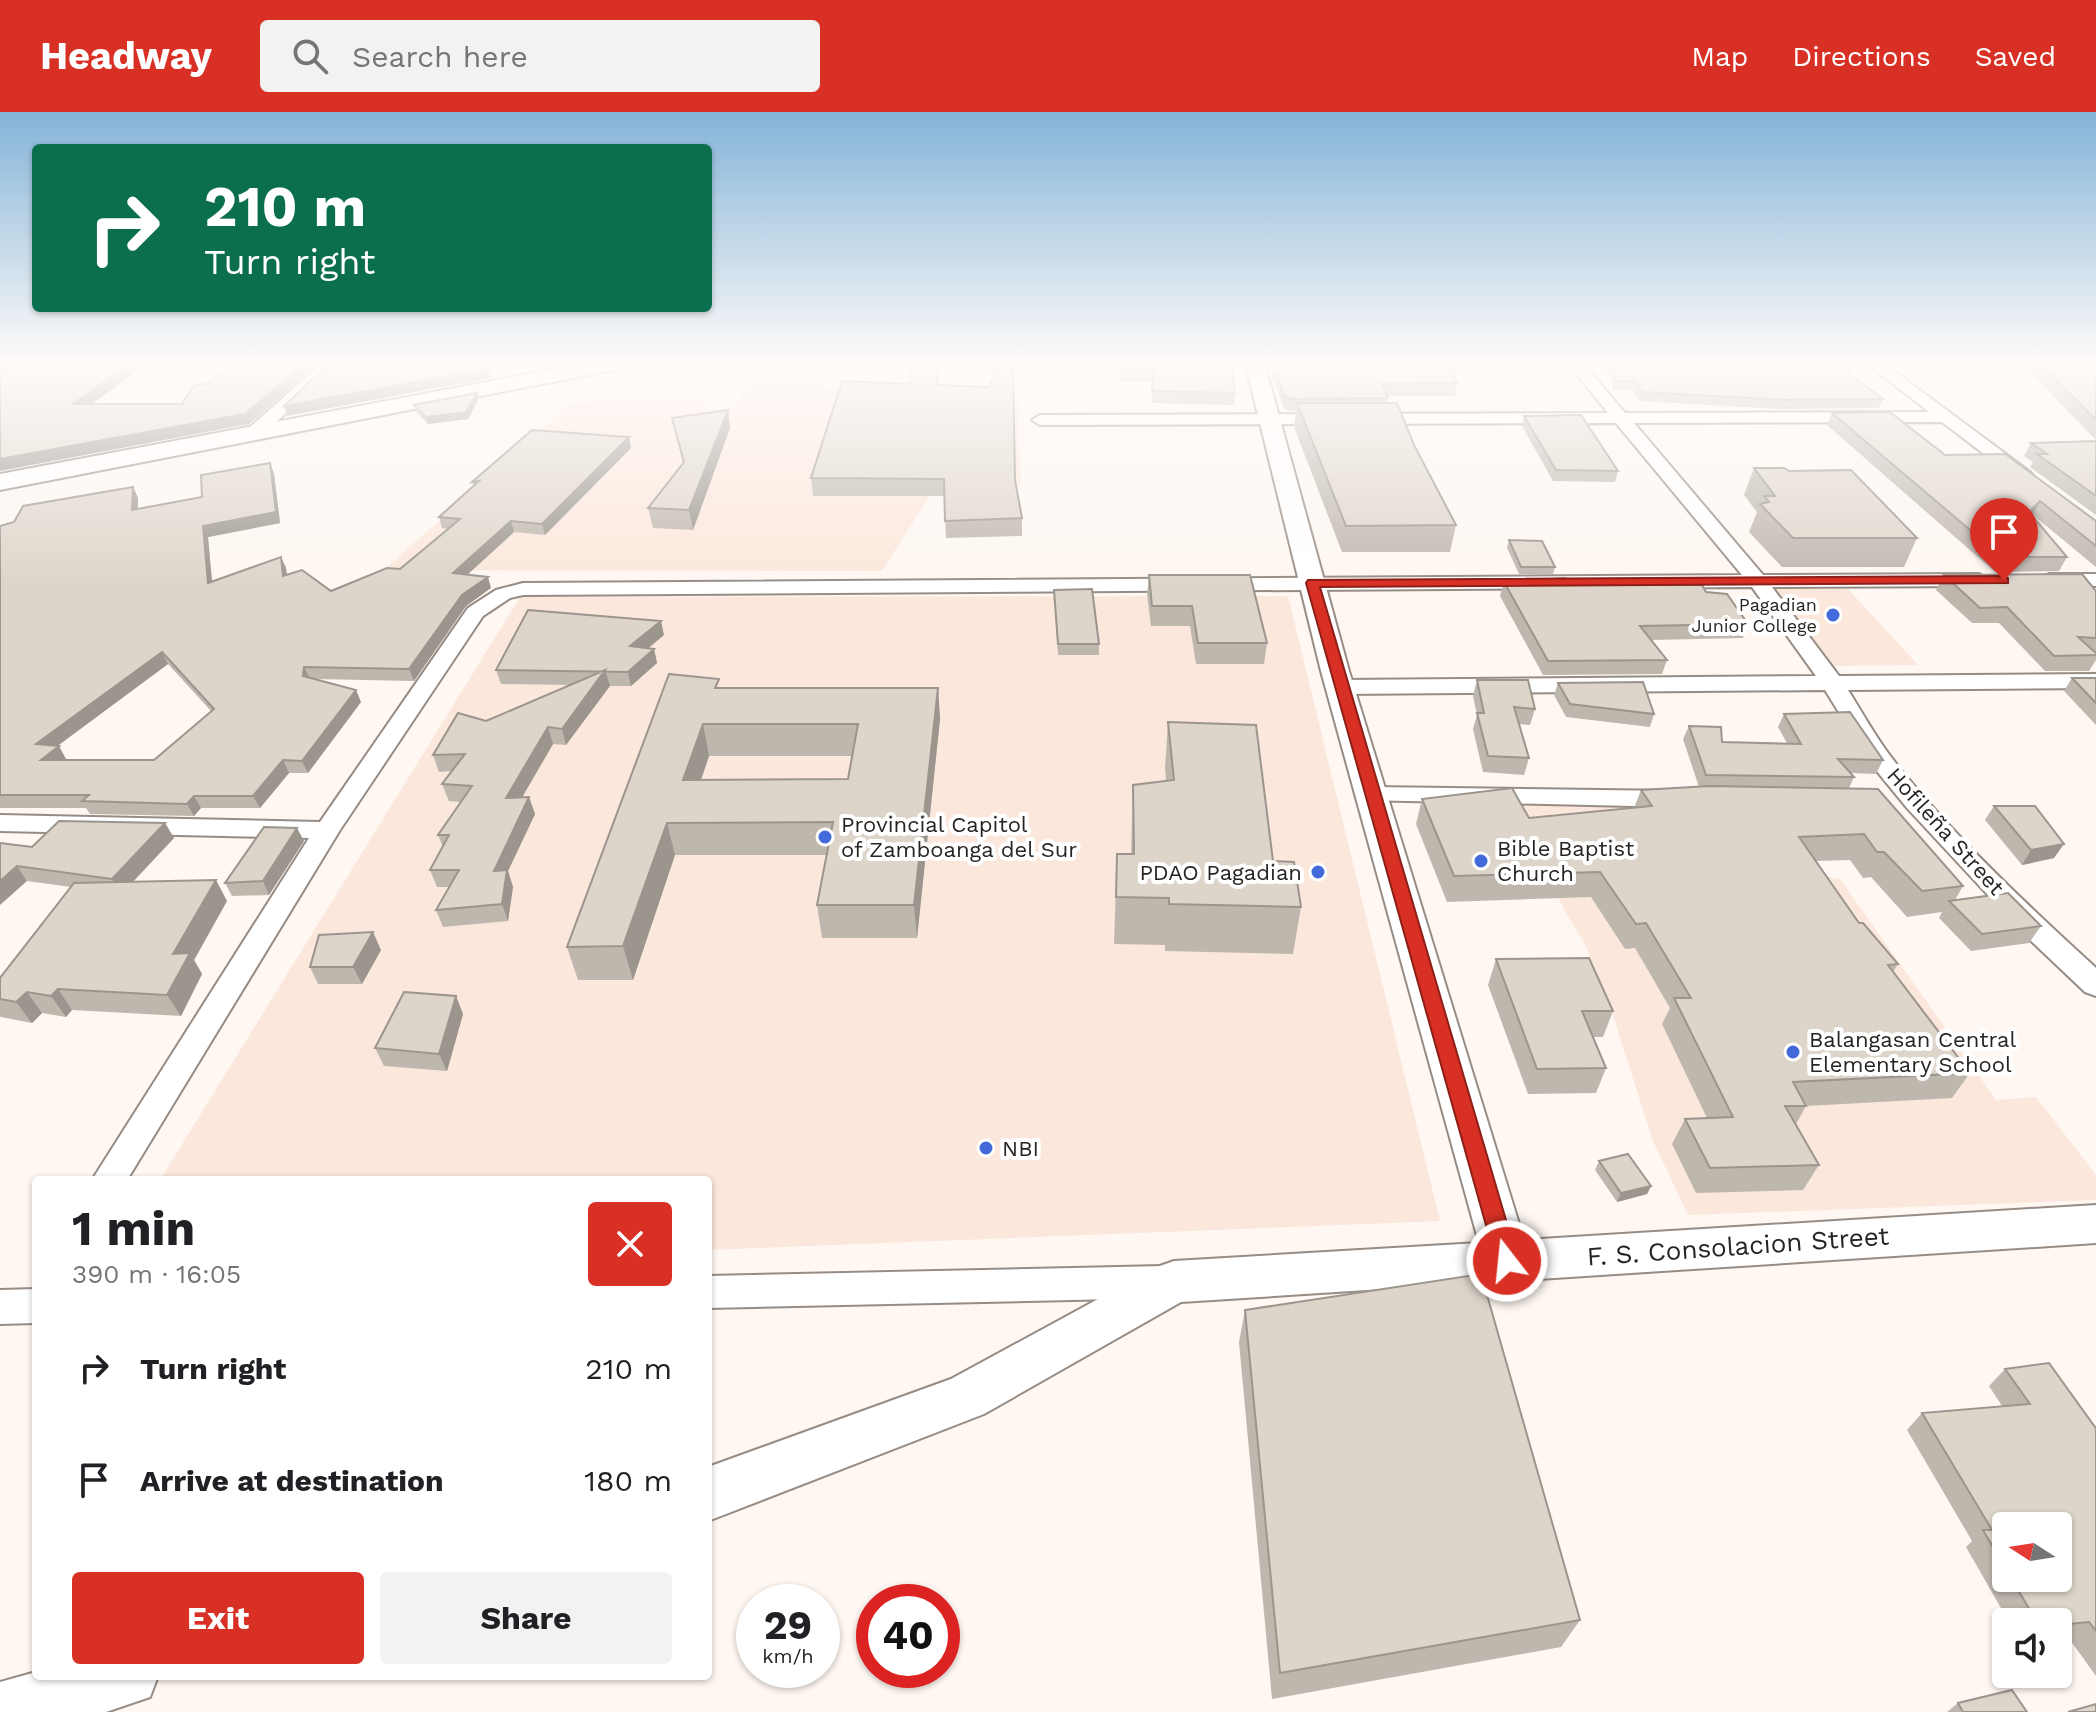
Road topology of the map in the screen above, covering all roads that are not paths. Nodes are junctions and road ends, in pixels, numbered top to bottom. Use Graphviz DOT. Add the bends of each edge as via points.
graph roads {
  1 [pos="228,437"];
  2 [pos="1274,437"];
  3 [pos="1636,437"];
  4 [pos="1970,437"];
  5 [pos="0,482"];
  6 [pos="2045,491"];
  7 [pos="2004,580"];
  8 [pos="2035,580"];
  9 [pos="2096,580"];
  10 [pos="1758,582"];
  11 [pos="1313,583"];
  12 [pos="2096,681"];
  13 [pos="1832,683"];
  14 [pos="1340,687"];
  15 [pos="1373,795"];
  16 [pos="1702,799"];
  17 [pos="1886,803"];
  18 [pos="1916,803"];
  19 [pos="0,823"];
  20 [pos="327,830"];
  21 [pos="2096,985"];
  22 [pos="111,1176"];
  23 [pos="2096,1224"];
  24 [pos="1507,1261"];
  25 [pos="1174,1282"];
  26 [pos="712,1292"];
  27 [pos="712,1492"];
  28 [pos="116,1680"];
  29 [pos="29,1708"];
  1 -- 5 [label="main road"];
  2 -- 11 [label="street"];
  3 -- 10 [label="street, Hofileña Street"];
  4 -- 6 [label="street"];
  7 -- 10 [label="street"];
  8 -- 9 [label="street"];
  10 -- 11 [label="street"];
  10 -- 13 [label="street, Hofileña Street"];
  11 -- 14 [label="street"];
  11 -- 20 [label="street" via="523,589 503,594 475,612"];
  12 -- 13 [label="street"];
  13 -- 14 [label="street"];
  13 -- 18 [label="street, Hofileña Street" via="1880,759"];
  14 -- 15 [label="street"];
  15 -- 16 [label="street"];
  15 -- 24 [label="street"];
  17 -- 18 [label="street"];
  18 -- 21 [label="street, Hofileña Street"];
  19 -- 20 [label="street"];
  20 -- 22 [label="street"];
  23 -- 24 [label="street, F. S. Consolacion Street"];
  24 -- 25 [label="street, F. S. Consolacion Street"];
  25 -- 26 [label="street"];
  25 -- 27 [label="street, F. S. Consolacion Street" via="966,1397"];
  28 -- 29 [label="street"];
}
